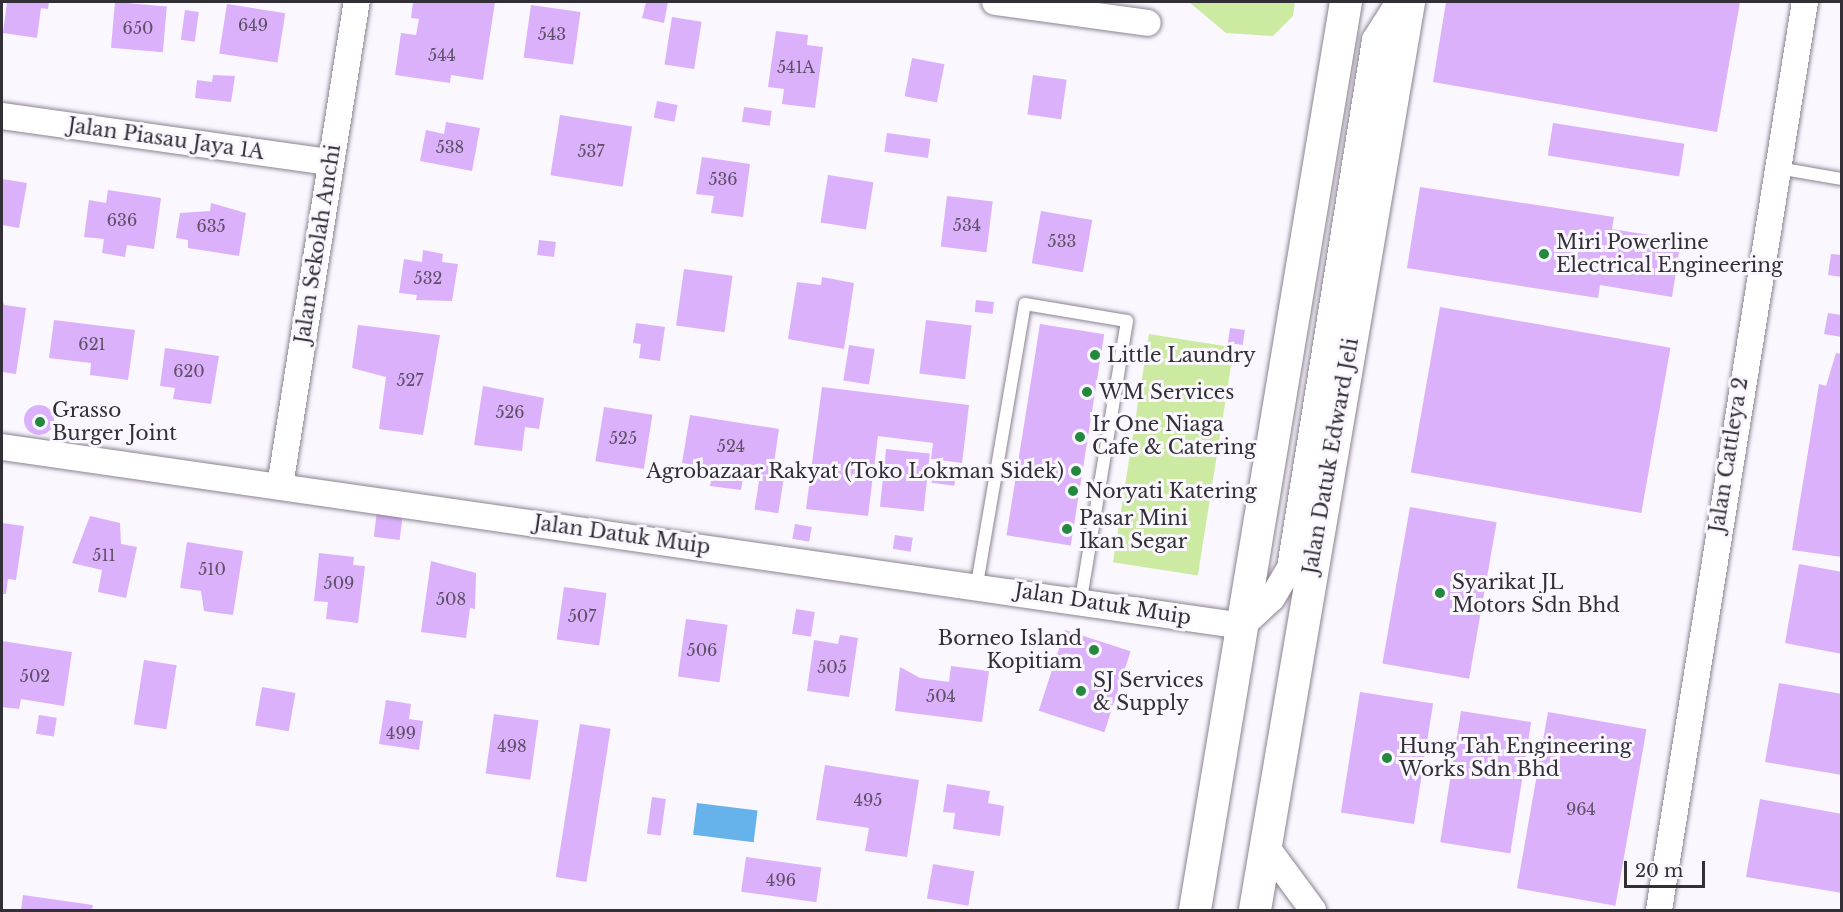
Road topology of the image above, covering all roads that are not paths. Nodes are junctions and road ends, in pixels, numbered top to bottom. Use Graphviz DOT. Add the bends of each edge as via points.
graph roads {
  1 [pos="357,2"];
  2 [pos="995,2"];
  3 [pos="1346,2"];
  4 [pos="1399,2"];
  5 [pos="1409,2"];
  6 [pos="1805,2"];
  7 [pos="1148,23"];
  8 [pos="2,116"];
  9 [pos="331,162"];
  10 [pos="1778,168"];
  11 [pos="1842,179"];
  12 [pos="2,447"];
  13 [pos="280,486"];
  14 [pos="976,584"];
  15 [pos="1081,599"];
  16 [pos="1242,626"];
  17 [pos="1265,845"];
  18 [pos="1195,910"];
  19 [pos="1255,910"];
  20 [pos="1313,910"];
  21 [pos="1659,910"];
  1 -- 9 [label="street, Jalan Sekolah Anchi"];
  2 -- 7 [label="street"];
  3 -- 16 [label="street"];
  4 -- 16 [label="street" via="1375,40 1290,568 1272,598"];
  5 -- 17 [label="street, Jalan Datuk Edward Jeli"];
  6 -- 10 [label="street, Jalan Cattleya 2"];
  8 -- 9 [label="street, Jalan Piasau Jaya 1A"];
  9 -- 13 [label="street, Jalan Sekolah Anchi"];
  10 -- 11 [label="lane"];
  10 -- 21 [label="street, Jalan Cattleya 2"];
  12 -- 13 [label="street, Jalan Datuk Muip"];
  13 -- 14 [label="street, Jalan Datuk Muip"];
  14 -- 15 [label="street, Jalan Datuk Muip"];
  14 -- 15 [label="lane" via="1025,304 1127,321"];
  15 -- 16 [label="street, Jalan Datuk Muip"];
  16 -- 18 [label="street"];
  17 -- 19 [label="street, Jalan Datuk Edward Jeli"];
  17 -- 20 [label="street"];
}
